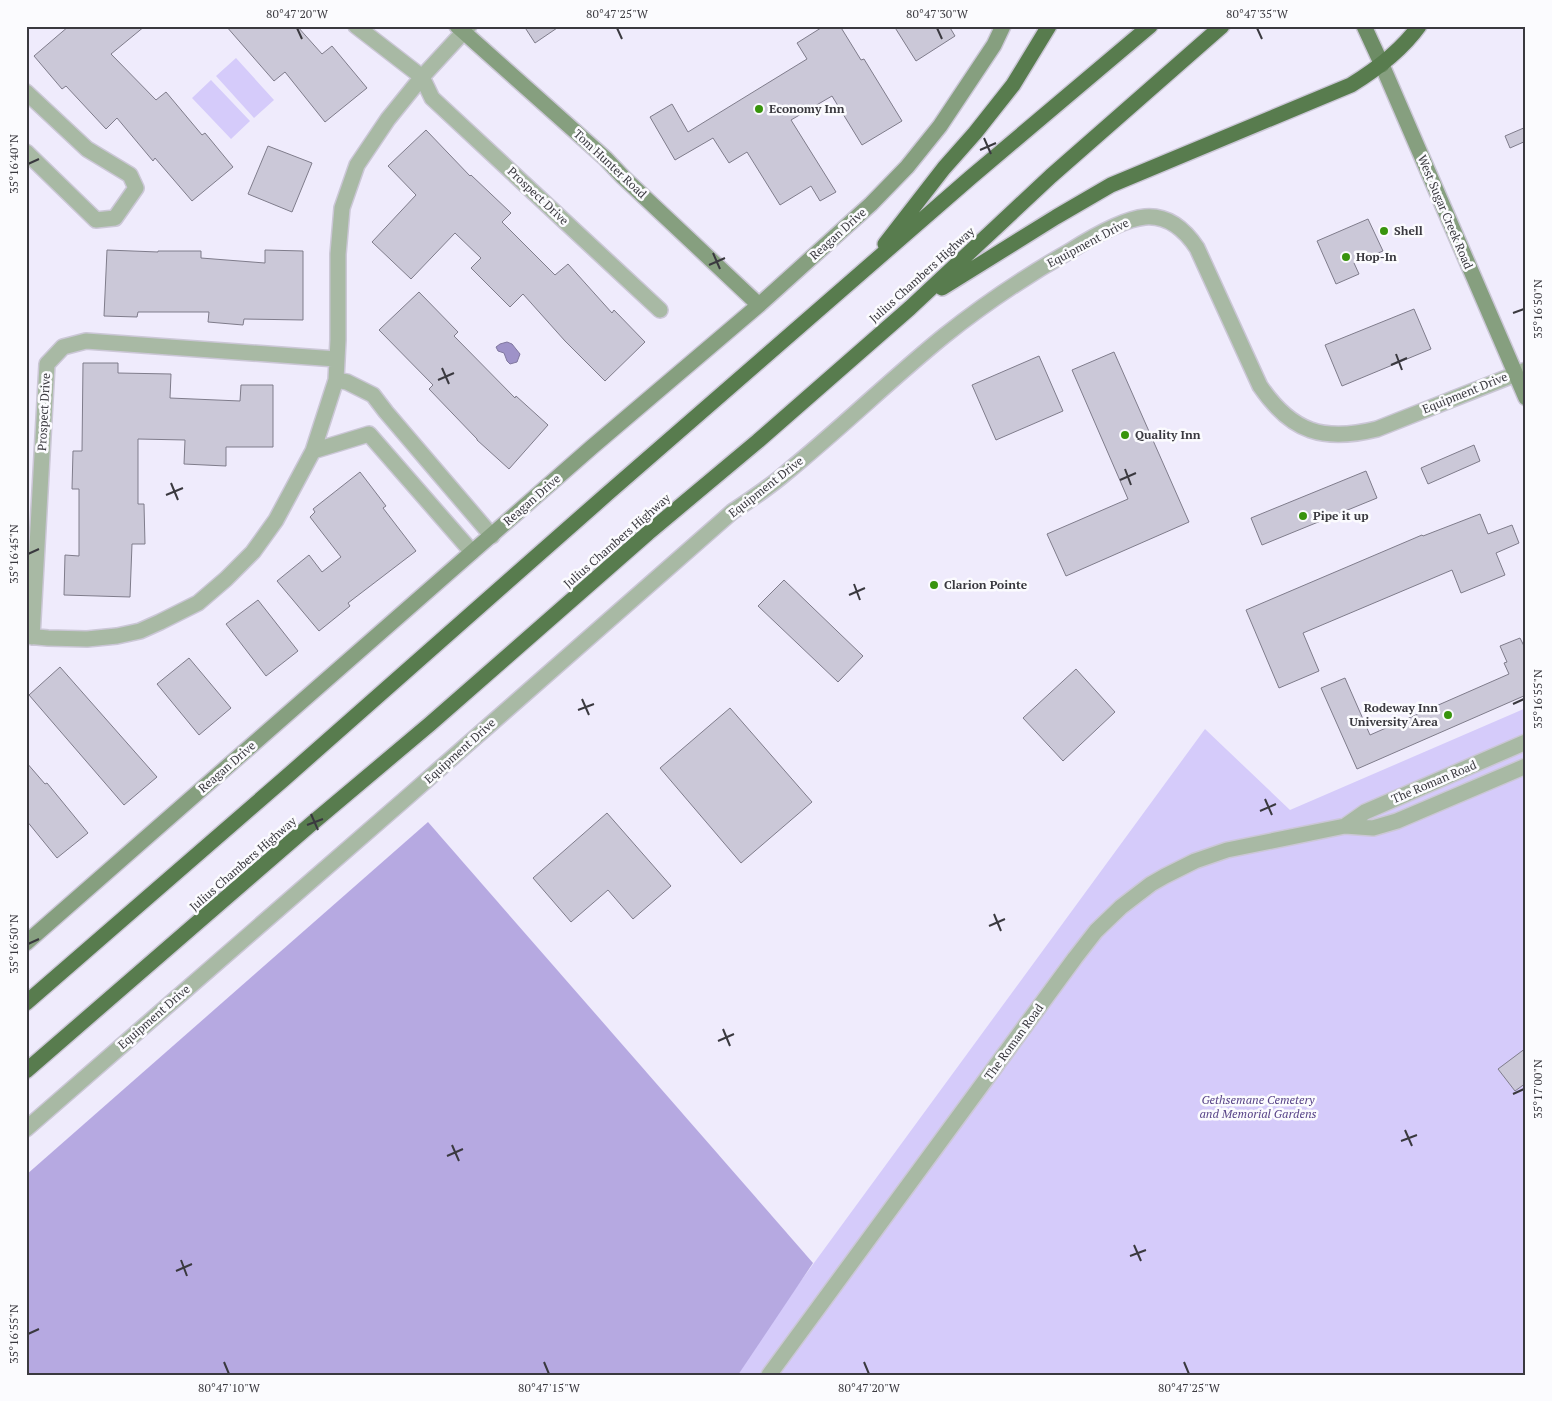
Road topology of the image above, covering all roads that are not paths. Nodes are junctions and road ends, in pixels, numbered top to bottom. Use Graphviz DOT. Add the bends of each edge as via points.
graph roads {
  1 [pos="356,26"];
  2 [pos="1003,26"];
  3 [pos="1049,26"];
  4 [pos="1150,26"];
  5 [pos="1222,26"];
  6 [pos="1364,26"];
  7 [pos="1419,26"];
  8 [pos="463,28"];
  9 [pos="1382,65"];
  10 [pos="422,77"];
  11 [pos="26,92"];
  12 [pos="26,152"];
  13 [pos="864,271"];
  14 [pos="759,305"];
  15 [pos="910,308"];
  16 [pos="660,310"];
  17 [pos="336,359"];
  18 [pos="1520,371"];
  19 [pos="336,380"];
  20 [pos="1526,398"];
  21 [pos="313,451"];
  22 [pos="492,536"];
  23 [pos="472,552"];
  24 [pos="29,636"];
  25 [pos="1526,742"];
  26 [pos="1526,766"];
  27 [pos="1345,826"];
  28 [pos="26,943"];
  29 [pos="26,1003"];
  30 [pos="26,1072"];
  31 [pos="26,1129"];
  32 [pos="769,1375"];
  1 -- 10 [label="street, Prospect Drive"];
  2 -- 14 [label="street, Reagan Drive" via="954,106 907,167 871,204"];
  3 -- 13 [label="highway" via="1013,85"];
  4 -- 13 [label="highway"];
  5 -- 15 [label="highway, Julius Chambers Highway" via="1058,170"];
  6 -- 9 [label="main road, West Sugar Creek Road"];
  7 -- 9 [label="highway"];
  8 -- 10 [label="street, Prospect Drive"];
  8 -- 14 [label="street, Tom Hunter Road"];
  9 -- 15 [label="highway" via="1351,85 1111,185"];
  9 -- 18 [label="street, West Sugar Creek Road"];
  10 -- 16 [label="street, Prospect Drive" via="432,98"];
  10 -- 17 [label="street, Prospect Drive" via="356,166 342,208"];
  11 -- 12 [label="street" via="87,149 130,175 136,188 115,218 96,220"];
  13 -- 29 [label="highway"];
  14 -- 22 [label="street, Reagan Drive"];
  15 -- 30 [label="highway, Julius Chambers Highway"];
  17 -- 19 [label="street, Prospect Drive"];
  17 -- 24 [label="street, Prospect Drive" via="86,341 63,347 47,364"];
  18 -- 20 [label="street, West Sugar Creek Road"];
  18 -- 31 [label="street, Equipment Drive" via="1377,429 1334,435 1312,431 1279,411 1260,386 1189,235 1162,219 1146,217 1131,220 1088,240 987,303 944,336 788,472 732,512"];
  19 -- 21 [label="street, Prospect Drive"];
  19 -- 22 [label="street" via="348,382 374,395"];
  21 -- 23 [label="street" via="369,434"];
  21 -- 24 [label="street, Prospect Drive" via="276,520 253,552 198,603 140,631 117,636 87,639"];
  22 -- 23 [label="street, Reagan Drive"];
  23 -- 28 [label="street, Reagan Drive"];
  25 -- 27 [label="street, The Roman Road" via="1365,812"];
  26 -- 27 [label="street, The Roman Road" via="1398,821 1373,828"];
  27 -- 32 [label="street, The Roman Road" via="1227,850 1195,861 1158,880 1121,907 1075,958"];
}
